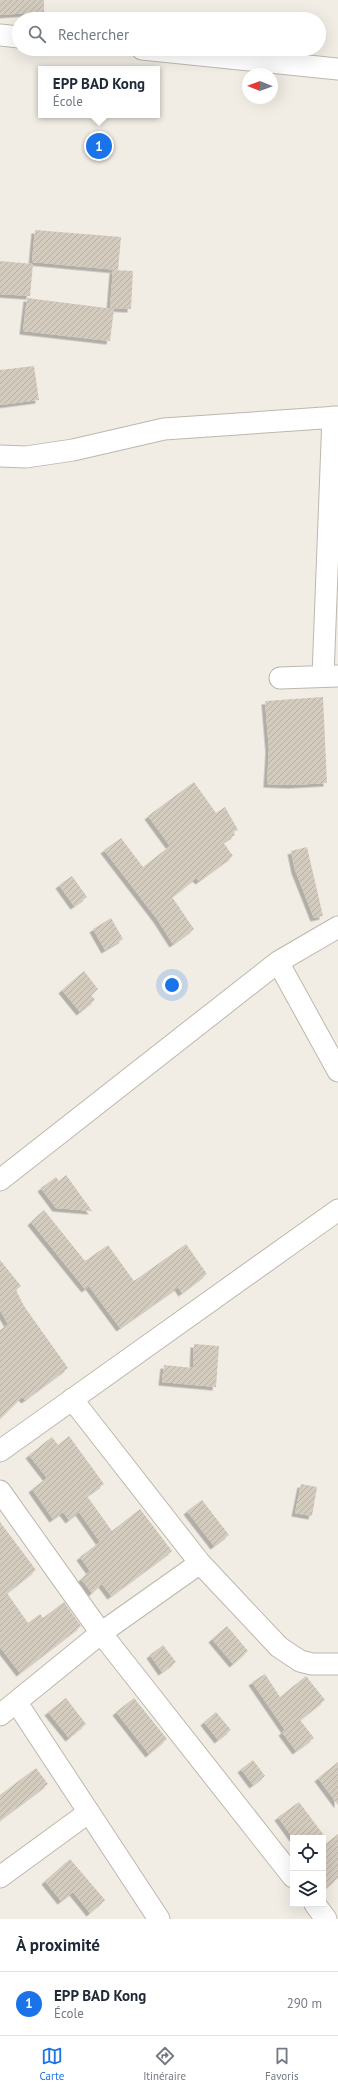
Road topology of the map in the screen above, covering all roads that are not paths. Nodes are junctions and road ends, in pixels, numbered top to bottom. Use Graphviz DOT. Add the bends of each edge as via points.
graph roads {
  1 [pos="0,35"];
  2 [pos="12,36"];
  3 [pos="211,56"];
  4 [pos="338,69"];
  5 [pos="336,417"];
  6 [pos="0,456"];
  7 [pos="330,676"];
  8 [pos="280,678"];
  9 [pos="338,927"];
  10 [pos="278,962"];
  11 [pos="338,1071"];
  12 [pos="0,1180"];
  13 [pos="338,1210"];
  14 [pos="72,1399"];
  15 [pos="0,1451"];
  16 [pos="0,1491"];
  17 [pos="200,1563"];
  18 [pos="101,1633"];
  19 [pos="338,1664"];
  20 [pos="17,1703"];
  21 [pos="0,1715"];
  22 [pos="89,1812"];
  23 [pos="290,1873"];
  24 [pos="0,1877"];
  25 [pos="317,1907"];
  26 [pos="160,1919"];
  27 [pos="326,1919"];
  1 -- 2 [label="street"];
  3 -- 4 [label="street"];
  5 -- 6 [label="street" via="164,429 65,451 26,457"];
  5 -- 7 [label="street"];
  7 -- 8 [label="street"];
  9 -- 10 [label="street"];
  10 -- 11 [label="street"];
  10 -- 12 [label="street"];
  13 -- 14 [label="street"];
  14 -- 15 [label="street"];
  14 -- 17 [label="street"];
  16 -- 18 [label="street"];
  17 -- 18 [label="street"];
  17 -- 19 [label="street" via="279,1647 300,1661 312,1664"];
  18 -- 20 [label="street"];
  18 -- 23 [label="street"];
  20 -- 21 [label="street"];
  20 -- 22 [label="street"];
  22 -- 24 [label="street"];
  22 -- 26 [label="street"];
  25 -- 27 [label="street"];
}
